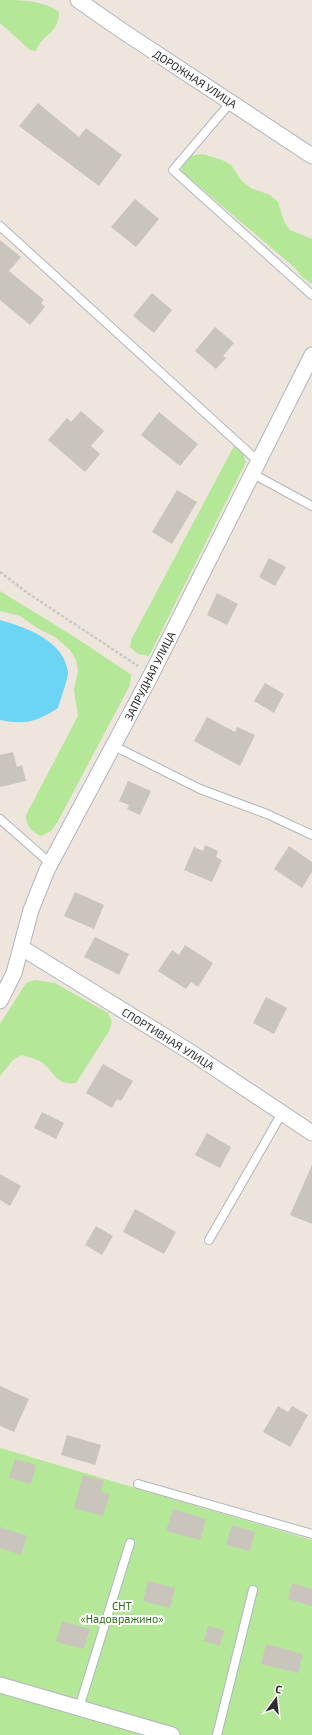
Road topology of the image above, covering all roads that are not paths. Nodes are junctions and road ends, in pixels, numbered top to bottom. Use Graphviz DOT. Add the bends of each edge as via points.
graph roads {
  1 [pos="78,0"];
  2 [pos="231,102"];
  3 [pos="312,156"];
  4 [pos="0,226"];
  5 [pos="312,295"];
  6 [pos="312,355"];
  7 [pos="256,468"];
  8 [pos="312,506"];
  9 [pos="114,746"];
  10 [pos="0,819"];
  11 [pos="312,835"];
  12 [pos="50,863"];
  13 [pos="22,948"];
  14 [pos="0,1001"];
  15 [pos="282,1113"];
  16 [pos="312,1133"];
  17 [pos="209,1240"];
  18 [pos="138,1484"];
  19 [pos="312,1534"];
  20 [pos="130,1543"];
  21 [pos="254,1590"];
  22 [pos="0,1685"];
  23 [pos="79,1708"];
  24 [pos="166,1734"];
  25 [pos="217,1735"];
  1 -- 2 [label="street, ДОРОЖНАЯ УЛИЦА"];
  2 -- 3 [label="street, ДОРОЖНАЯ УЛИЦА"];
  2 -- 5 [label="lane" via="173,170"];
  4 -- 7 [label="lane"];
  6 -- 7 [label="street, ЗАПРУДНАЯ УЛИЦА"];
  7 -- 8 [label="lane"];
  7 -- 9 [label="street, ЗАПРУДНАЯ УЛИЦА"];
  9 -- 11 [label="lane" via="200,789 267,814"];
  9 -- 12 [label="street, ЗАПРУДНАЯ УЛИЦА"];
  10 -- 12 [label="lane"];
  12 -- 13 [label="street, ЗАПРУДНАЯ УЛИЦА" via="31,910"];
  13 -- 14 [label="street, ЗАПРУДНАЯ УЛИЦА" via="14,973"];
  13 -- 15 [label="street, СПОРТИВНАЯ УЛИЦА" via="192,1053"];
  15 -- 16 [label="street, СПОРТИВНАЯ УЛИЦА"];
  15 -- 17 [label="lane"];
  18 -- 19 [label="lane"];
  20 -- 23 [label="lane"];
  21 -- 25 [label="lane"];
  22 -- 23 [label="street"];
  23 -- 24 [label="street"];
}
